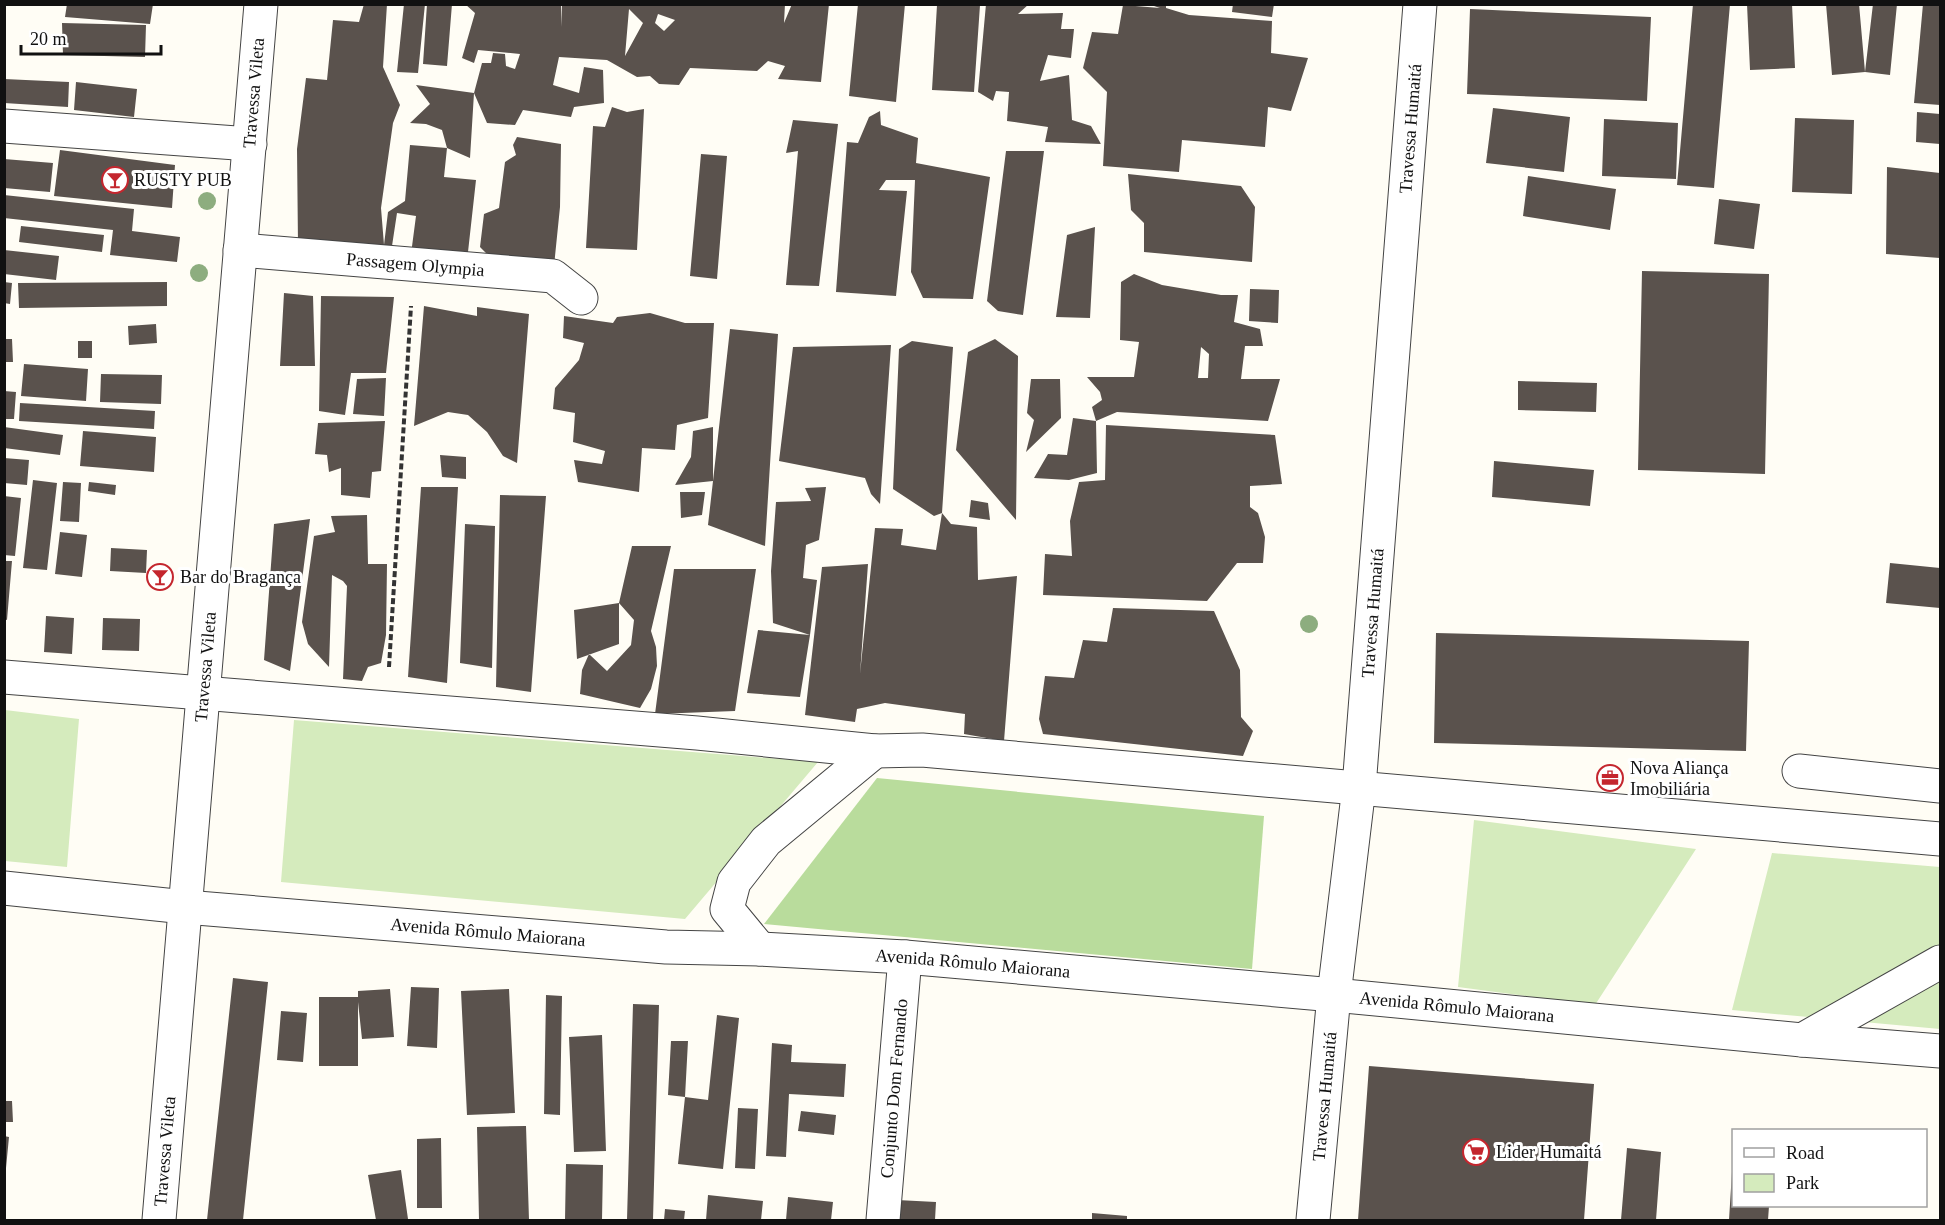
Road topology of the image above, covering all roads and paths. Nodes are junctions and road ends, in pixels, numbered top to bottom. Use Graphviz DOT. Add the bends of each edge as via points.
graph roads {
  1 [pos="261,4"];
  2 [pos="1420,4"];
  3 [pos="4,126"];
  4 [pos="250,144"];
  5 [pos="240,250"];
  6 [pos="414,264"];
  7 [pos="581,298"];
  8 [pos="4,677"];
  9 [pos="204,694"];
  10 [pos="386,710"];
  11 [pos="875,751"];
  12 [pos="1799,771"];
  13 [pos="1941,786"];
  14 [pos="1359,787"];
  15 [pos="1941,838"];
  16 [pos="4,888"];
  17 [pos="185,907"];
  18 [pos="760,949"];
  19 [pos="905,957"];
  20 [pos="1941,962"];
  21 [pos="1334,995"];
  22 [pos="1803,1040"];
  23 [pos="1941,1051"];
  24 [pos="159,1221"];
  25 [pos="883,1221"];
  26 [pos="1313,1221"];
  1 -- 4 [label="street, Travessa Vileta"];
  2 -- 14 [label="street, Travessa Humaitá"];
  3 -- 4 [label="street"];
  4 -- 5 [label="street, Travessa Vileta"];
  5 -- 6 [label="street, Passagem Olympia"];
  5 -- 9 [label="street, Travessa Vileta"];
  6 -- 7 [label="street, Passagem Olympia" via="553,276"];
  6 -- 10 [label="path"];
  8 -- 9 [label="street"];
  9 -- 10 [label="street"];
  9 -- 17 [label="street, Travessa Vileta"];
  10 -- 11 [label="street" via="697,733"];
  11 -- 14 [label="street" via="922,750"];
  11 -- 18 [label="street" via="766,841 734,882 726,909"];
  12 -- 13 [label="street"];
  14 -- 15 [label="street"];
  14 -- 21 [label="street, Travessa Humaitá"];
  16 -- 17 [label="street, Avenida Rômulo Maiorana"];
  17 -- 18 [label="street, Avenida Rômulo Maiorana" via="666,947"];
  17 -- 24 [label="street, Travessa Vileta"];
  18 -- 19 [label="street, Avenida Rômulo Maiorana"];
  19 -- 21 [label="street, Avenida Rômulo Maiorana"];
  19 -- 25 [label="street, Conjunto Dom Fernando"];
  20 -- 22 [label="street"];
  21 -- 22 [label="street, Avenida Rômulo Maiorana"];
  21 -- 26 [label="street, Travessa Humaitá"];
  22 -- 23 [label="street, Avenida Rômulo Maiorana"];
}
